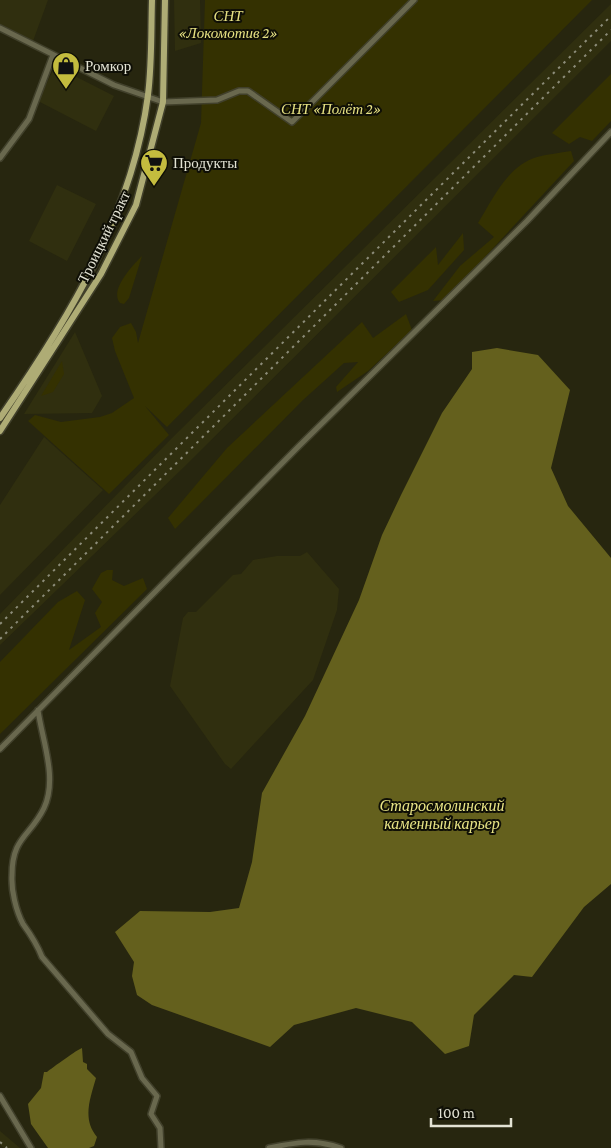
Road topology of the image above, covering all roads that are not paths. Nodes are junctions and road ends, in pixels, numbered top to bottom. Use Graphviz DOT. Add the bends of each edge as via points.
graph roads {
  1 [pos="152,0"];
  2 [pos="166,0"];
  3 [pos="414,0"];
  4 [pos="0,28"];
  5 [pos="53,55"];
  6 [pos="148,96"];
  7 [pos="163,102"];
  8 [pos="611,132"];
  9 [pos="0,158"];
  10 [pos="0,418"];
  11 [pos="0,431"];
  12 [pos="38,710"];
  13 [pos="0,748"];
  14 [pos="0,1096"];
  15 [pos="31,1148"];
  16 [pos="161,1148"];
  17 [pos="269,1148"];
  18 [pos="341,1148"];
  1 -- 6 [label="main road, Троицкий тракт"];
  2 -- 7 [label="main road, Троицкий тракт"];
  3 -- 7 [label="street" via="292,122 248,91 239,91 217,100"];
  4 -- 5 [label="street"];
  5 -- 6 [label="street" via="114,85"];
  5 -- 9 [label="street" via="29,119"];
  6 -- 7 [label="street"];
  6 -- 10 [label="main road, Троицкий тракт" via="123,195 92,269"];
  7 -- 11 [label="main road, Троицкий тракт" via="144,180 128,224 78,313"];
  8 -- 12 [label="street" via="527,221"];
  12 -- 13 [label="street"];
  12 -- 16 [label="street" via="49,766 49,785 44,808 14,850 12,877 15,901 22,922 37,942 42,957 108,1034 131,1052 142,1078 157,1096 151,1114 160,1128"];
  14 -- 15 [label="street"];
  17 -- 18 [label="street" via="322,1142"];
}
